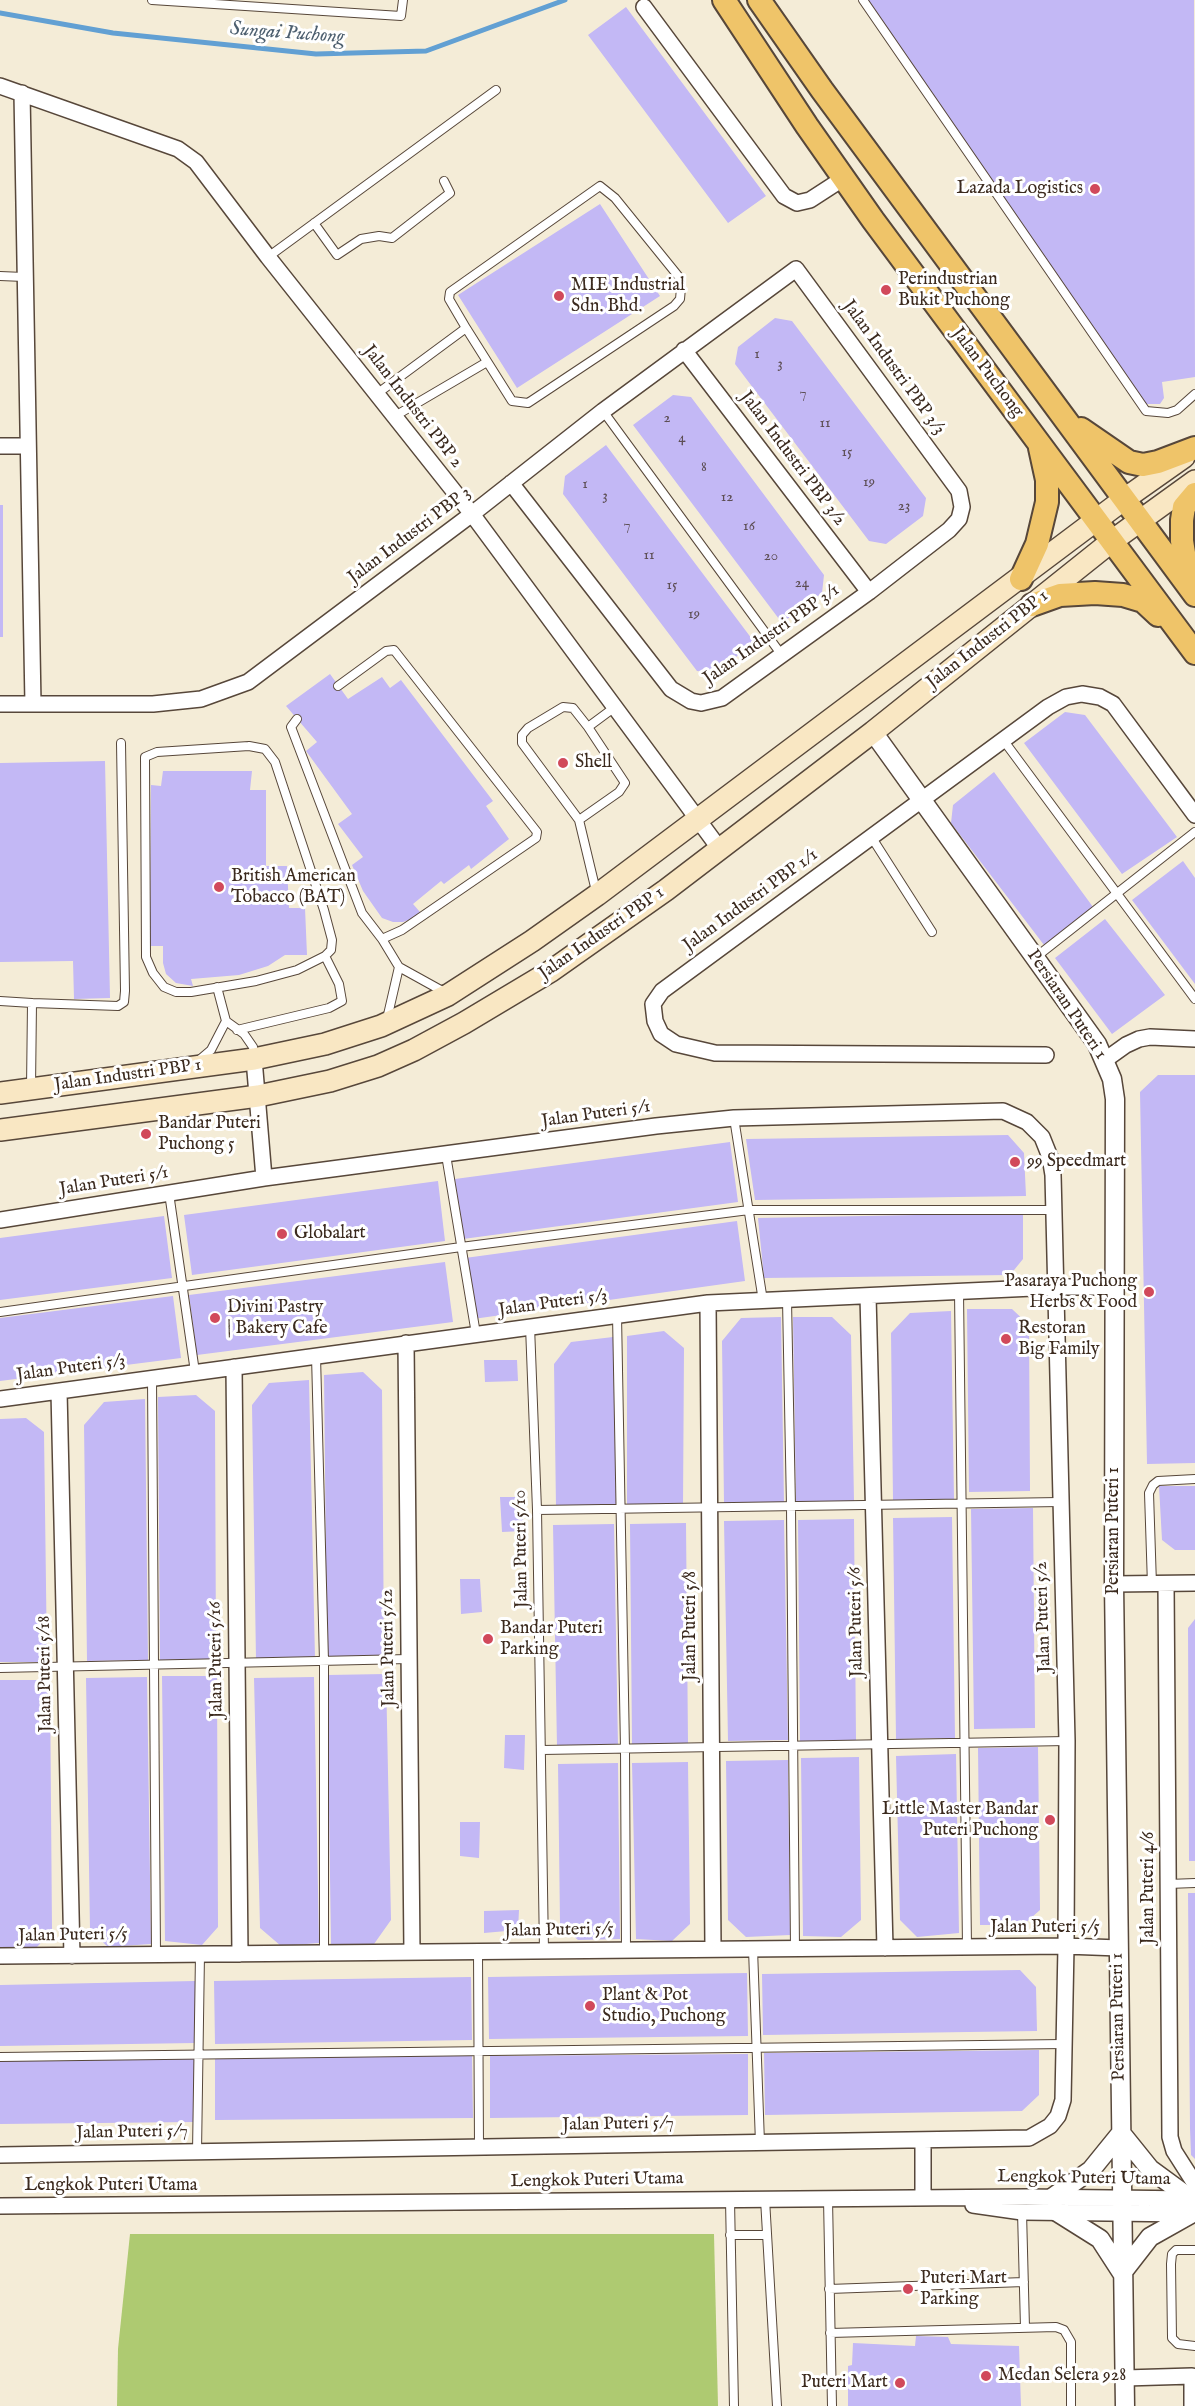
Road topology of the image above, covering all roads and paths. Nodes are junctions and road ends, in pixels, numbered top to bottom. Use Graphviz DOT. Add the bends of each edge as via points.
graph roads {
  1 [pos="152,0"];
  2 [pos="404,0"];
  3 [pos="724,0"];
  4 [pos="759,0"];
  5 [pos="863,0"];
  6 [pos="644,8"];
  7 [pos="0,86"];
  8 [pos="496,90"];
  9 [pos="22,93"];
  10 [pos="844,178"];
  11 [pos="444,181"];
  12 [pos="314,223"];
  13 [pos="268,256"];
  14 [pos="796,269"];
  15 [pos="0,276"];
  16 [pos="24,277"];
  17 [pos="466,328"];
  18 [pos="684,350"];
  19 [pos="487,362"];
  20 [pos="378,393"];
  21 [pos="1195,394"];
  22 [pos="603,411"];
  23 [pos="396,416"];
  24 [pos="1065,418"];
  25 [pos="1038,440"];
  26 [pos="0,446"];
  27 [pos="27,446"];
  28 [pos="1195,448"];
  29 [pos="1195,481"];
  30 [pos="511,483"];
  31 [pos="958,491"];
  32 [pos="1195,494"];
  33 [pos="1123,500"];
  34 [pos="472,514"];
  35 [pos="1098,520"];
  36 [pos="1139,521"];
  37 [pos="1112,541"];
  38 [pos="1021,579"];
  39 [pos="1195,588"];
  40 [pos="869,592"];
  41 [pos="1195,595"];
  42 [pos="1032,605"];
  43 [pos="1190,646"];
  44 [pos="782,654"];
  45 [pos="338,686"];
  46 [pos="0,704"];
  47 [pos="33,704"];
  48 [pos="615,707"];
  49 [pos="297,718"];
  50 [pos="588,727"];
  51 [pos="873,732"];
  52 [pos="1004,741"];
  53 [pos="122,743"];
  54 [pos="921,800"];
  55 [pos="1195,815"];
  56 [pos="698,818"];
  57 [pos="579,820"];
  58 [pos="1195,832"];
  59 [pos="872,838"];
  60 [pos="719,848"];
  61 [pos="597,895"];
  62 [pos="1116,896"];
  63 [pos="932,932"];
  64 [pos="382,939"];
  65 [pos="325,956"];
  66 [pos="1035,958"];
  67 [pos="399,968"];
  68 [pos="217,987"];
  69 [pos="448,994"];
  70 [pos="1195,999"];
  71 [pos="0,1001"];
  72 [pos="32,1003"];
  73 [pos="225,1021"];
  74 [pos="387,1023"];
  75 [pos="237,1030"];
  76 [pos="1195,1039"];
  77 [pos="1046,1055"];
  78 [pos="254,1059"];
  79 [pos="1105,1060"];
  80 [pos="193,1066"];
  81 [pos="31,1090"];
  82 [pos="0,1093"];
  83 [pos="258,1096"];
  84 [pos="734,1118"];
  85 [pos="0,1130"];
  86 [pos="446,1155"];
  87 [pos="264,1178"];
  88 [pos="169,1193"];
  89 [pos="748,1210"];
  90 [pos="1054,1210"];
  91 [pos="0,1220"];
  92 [pos="461,1247"];
  93 [pos="183,1287"];
  94 [pos="1055,1287"];
  95 [pos="1114,1287"];
  96 [pos="958,1292"];
  97 [pos="868,1296"];
  98 [pos="787,1300"];
  99 [pos="763,1301"];
  100 [pos="708,1303"];
  101 [pos="0,1312"];
  102 [pos="617,1315"];
  103 [pos="530,1326"];
  104 [pos="476,1334"];
  105 [pos="406,1343"];
  106 [pos="316,1356"];
  107 [pos="234,1366"];
  108 [pos="195,1372"];
  109 [pos="152,1378"];
  110 [pos="59,1391"];
  111 [pos="0,1399"];
  112 [pos="1195,1479"];
  113 [pos="1060,1502"];
  114 [pos="960,1504"];
  115 [pos="874,1505"];
  116 [pos="791,1506"];
  117 [pos="710,1508"];
  118 [pos="621,1509"];
  119 [pos="537,1510"];
  120 [pos="1195,1583"];
  121 [pos="1114,1584"];
  122 [pos="1159,1584"];
  123 [pos="409,1659"];
  124 [pos="324,1661"];
  125 [pos="237,1663"];
  126 [pos="154,1665"];
  127 [pos="66,1666"];
  128 [pos="0,1668"];
  129 [pos="1067,1741"];
  130 [pos="965,1743"];
  131 [pos="880,1744"];
  132 [pos="793,1746"];
  133 [pos="711,1747"];
  134 [pos="626,1749"];
  135 [pos="542,1750"];
  136 [pos="1195,1883"];
  137 [pos="1168,1884"];
  138 [pos="1066,1946"];
  139 [pos="967,1947"];
  140 [pos="885,1948"];
  141 [pos="1119,1948"];
  142 [pos="713,1949"];
  143 [pos="753,1949"];
  144 [pos="795,1949"];
  145 [pos="626,1950"];
  146 [pos="544,1951"];
  147 [pos="478,1952"];
  148 [pos="324,1953"];
  149 [pos="412,1953"];
  150 [pos="200,1954"];
  151 [pos="240,1954"];
  152 [pos="156,1955"];
  153 [pos="0,1956"];
  154 [pos="72,1956"];
  155 [pos="1064,2044"];
  156 [pos="755,2048"];
  157 [pos="478,2051"];
  158 [pos="199,2054"];
  159 [pos="0,2056"];
  160 [pos="1121,2133"];
  161 [pos="923,2140"];
  162 [pos="760,2142"];
  163 [pos="479,2147"];
  164 [pos="197,2152"];
  165 [pos="0,2155"];
  166 [pos="923,2198"];
  167 [pos="765,2199"];
  168 [pos="828,2199"];
  169 [pos="730,2200"];
  170 [pos="1193,2202"];
  171 [pos="1055,2205"];
  172 [pos="0,2206"];
  173 [pos="1121,2207"];
  174 [pos="1022,2212"];
  175 [pos="730,2235"];
  176 [pos="767,2235"];
  177 [pos="1195,2250"];
  178 [pos="1122,2273"];
  179 [pos="1024,2282"];
  180 [pos="830,2289"];
  181 [pos="1025,2328"];
  182 [pos="831,2333"];
  183 [pos="1195,2346"];
  184 [pos="1194,2375"];
  185 [pos="1125,2378"];
  186 [pos="734,2406"];
  187 [pos="777,2406"];
  188 [pos="832,2406"];
  189 [pos="1071,2406"];
  190 [pos="1125,2406"];
  191 [pos="1192,2406"];
  1 -- 2 [label="lane" via="402,16"];
  3 -- 10 [label="main road, Jalan Puchong"];
  4 -- 24 [label="main road, Jalan Puchong"];
  5 -- 21 [label="lane" via="1146,411 1178,410"];
  6 -- 10 [label="street" via="784,196 797,202 810,200"];
  7 -- 9 [label="street, Jalan Industri PBP 2"];
  8 -- 12 [label="lane"];
  9 -- 13 [label="street, Jalan Industri PBP 2" via="178,149 196,162"];
  9 -- 16 [label="street"];
  10 -- 25 [label="main road, Jalan Puchong"];
  11 -- 12 [label="lane" via="450,193 392,238 361,239 338,255"];
  12 -- 13 [label="lane"];
  13 -- 20 [label="street, Jalan Industri PBP 2"];
  14 -- 18 [label="street, Jalan Industri PBP 3"];
  14 -- 31 [label="street, Jalan Industri PBP 3/3"];
  15 -- 16 [label="lane"];
  16 -- 27 [label="street"];
  17 -- 19 [label="lane"];
  17 -- 19 [label="lane" via="449,299 450,292 600,186 615,198 680,277 680,299 674,306 528,403 512,401"];
  17 -- 20 [label="lane"];
  18 -- 22 [label="street, Jalan Industri PBP 3"];
  18 -- 40 [label="street, Jalan Industri PBP 3/2"];
  19 -- 23 [label="lane"];
  20 -- 23 [label="street, Jalan Industri PBP 2"];
  22 -- 30 [label="street, Jalan Industri PBP 3"];
  22 -- 44 [label="lane"];
  23 -- 34 [label="street, Jalan Industri PBP 2"];
  24 -- 28 [label="main road" via="1128,462 1158,462"];
  24 -- 33 [label="main road, Jalan Puchong"];
  25 -- 35 [label="main road, Jalan Puchong"];
  25 -- 38 [label="main road" via="1047,480 1047,502 1037,544"];
  26 -- 27 [label="street"];
  27 -- 47 [label="street"];
  28 -- 33 [label="main road, Jalan Industri PBP 1"];
  29 -- 36 [label="main road, Jalan Industri PBP 1"];
  30 -- 34 [label="street, Jalan Industri PBP 3"];
  30 -- 44 [label="street, Jalan Industri PBP 3/1" via="680,696 701,703 722,698"];
  31 -- 40 [label="street, Jalan Industri PBP 3/1" via="962,507 959,519"];
  32 -- 39 [label="main road" via="1184,507 1182,541"];
  33 -- 35 [label="main road, Jalan Industri PBP 1"];
  33 -- 36 [label="main road, Jalan Puchong"];
  34 -- 47 [label="street, Jalan Industri PBP 3" via="248,682 183,702"];
  34 -- 48 [label="street, Jalan Industri PBP 2"];
  35 -- 37 [label="main road, Jalan Puchong"];
  35 -- 38 [label="main road, Jalan Industri PBP 1"];
  36 -- 37 [label="main road, Jalan Industri PBP 1"];
  36 -- 41 [label="main road, Jalan Puchong"];
  37 -- 42 [label="main road, Jalan Industri PBP 1"];
  37 -- 43 [label="main road, Jalan Puchong"];
  38 -- 56 [label="main road, Jalan Industri PBP 1"];
  40 -- 44 [label="street, Jalan Industri PBP 3/1"];
  42 -- 43 [label="main road" via="1060,595 1123,595 1143,601"];
  42 -- 51 [label="main road, Jalan Industri PBP 1"];
  45 -- 64 [label="lane" via="386,651 394,650 537,832 536,838 408,926"];
  46 -- 47 [label="street, Jalan Industri PBP 3"];
  48 -- 50 [label="lane"];
  48 -- 56 [label="street, Jalan Industri PBP 2"];
  49 -- 64 [label="lane" via="291,727 362,913"];
  50 -- 57 [label="lane" via="625,783 619,792"];
  50 -- 57 [label="lane" via="573,708 562,707 522,735 522,743"];
  51 -- 54 [label="street, Persiaran Puteri 1"];
  51 -- 60 [label="main road, Jalan Industri PBP 1"];
  52 -- 54 [label="street, Jalan Industri PBP 1/1"];
  52 -- 55 [label="street, Jalan Industri PBP 1/1" via="1065,698 1082,694 1100,697 1124,716"];
  52 -- 62 [label="lane"];
  53 -- 72 [label="lane" via="124,1002 118,1006"];
  54 -- 59 [label="street, Jalan Industri PBP 1/1"];
  54 -- 66 [label="street, Persiaran Puteri 1"];
  56 -- 60 [label="street, Jalan Industri PBP 2"];
  56 -- 61 [label="main road, Jalan Industri PBP 1"];
  57 -- 61 [label="lane"];
  58 -- 62 [label="lane"];
  59 -- 63 [label="lane"];
  59 -- 77 [label="street, Jalan Industri PBP 1/1" via="662,991 653,1004 661,1034 676,1044 715,1053"];
  60 -- 83 [label="main road, Jalan Industri PBP 1" via="551,971 454,1029 378,1066"];
  61 -- 69 [label="main road, Jalan Industri PBP 1" via="532,942"];
  62 -- 66 [label="lane"];
  62 -- 70 [label="lane"];
  64 -- 67 [label="lane"];
  65 -- 68 [label="lane" via="297,970"];
  65 -- 68 [label="lane" via="331,950 332,940 324,910 275,762 265,749 249,746 157,752 145,757 146,957 164,987 176,992"];
  65 -- 75 [label="lane" via="339,984 342,1001 329,1008"];
  66 -- 79 [label="street, Persiaran Puteri 1"];
  67 -- 69 [label="lane"];
  67 -- 74 [label="lane"];
  68 -- 73 [label="lane"];
  69 -- 74 [label="main road, Jalan Industri PBP 1"];
  71 -- 72 [label="lane"];
  72 -- 81 [label="lane"];
  73 -- 75 [label="lane"];
  73 -- 80 [label="lane" via="211,1050"];
  74 -- 78 [label="main road, Jalan Industri PBP 1" via="325,1044"];
  75 -- 78 [label="lane" via="253,1047"];
  76 -- 79 [label="street" via="1139,1039"];
  78 -- 80 [label="main road, Jalan Industri PBP 1"];
  78 -- 83 [label="street"];
  79 -- 95 [label="street, Persiaran Puteri 1" via="1112,1079 1116,1122"];
  80 -- 81 [label="main road, Jalan Industri PBP 1"];
  81 -- 82 [label="main road, Jalan Industri PBP 1"];
  83 -- 85 [label="main road, Jalan Industri PBP 1"];
  83 -- 87 [label="street"];
  84 -- 86 [label="street, Jalan Puteri 5/1"];
  84 -- 89 [label="lane"];
  84 -- 90 [label="street, Jalan Puteri 5/1" via="1003,1111 1027,1122 1042,1137 1053,1175"];
  86 -- 87 [label="street, Jalan Puteri 5/1"];
  86 -- 92 [label="lane"];
  87 -- 88 [label="street, Jalan Puteri 5/1"];
  88 -- 91 [label="street, Jalan Puteri 5/1"];
  88 -- 93 [label="lane"];
  89 -- 90 [label="lane"];
  89 -- 92 [label="lane"];
  89 -- 99 [label="lane"];
  90 -- 94 [label="street, Jalan Puteri 5/1"];
  92 -- 93 [label="lane"];
  92 -- 104 [label="lane"];
  93 -- 101 [label="lane"];
  93 -- 108 [label="lane"];
  94 -- 95 [label="street, Jalan Puteri 5/3"];
  94 -- 96 [label="street, Jalan Puteri 5/3"];
  94 -- 113 [label="street, Jalan Puteri 5/2"];
  95 -- 121 [label="street, Persiaran Puteri 1"];
  96 -- 97 [label="street, Jalan Puteri 5/3"];
  96 -- 114 [label="lane"];
  97 -- 98 [label="street, Jalan Puteri 5/3"];
  97 -- 115 [label="street, Jalan Puteri 5/6"];
  98 -- 99 [label="street, Jalan Puteri 5/3"];
  98 -- 116 [label="lane"];
  99 -- 100 [label="street, Jalan Puteri 5/3"];
  100 -- 102 [label="street, Jalan Puteri 5/3"];
  100 -- 117 [label="street, Jalan Puteri 5/8"];
  102 -- 103 [label="street, Jalan Puteri 5/3"];
  102 -- 118 [label="lane"];
  103 -- 104 [label="street, Jalan Puteri 5/3"];
  103 -- 119 [label="lane, Jalan Puteri 5/10"];
  104 -- 105 [label="street, Jalan Puteri 5/3"];
  105 -- 106 [label="street, Jalan Puteri 5/3"];
  105 -- 123 [label="street, Jalan Puteri 5/12"];
  106 -- 107 [label="street, Jalan Puteri 5/3"];
  106 -- 124 [label="lane"];
  107 -- 108 [label="street, Jalan Puteri 5/3"];
  107 -- 125 [label="street, Jalan Puteri 5/16"];
  108 -- 109 [label="street, Jalan Puteri 5/3"];
  109 -- 110 [label="street, Jalan Puteri 5/3"];
  109 -- 126 [label="lane"];
  110 -- 111 [label="street, Jalan Puteri 5/3"];
  110 -- 127 [label="street, Jalan Puteri 5/18"];
  112 -- 122 [label="lane" via="1158,1481 1149,1493"];
  113 -- 114 [label="lane"];
  113 -- 129 [label="street, Jalan Puteri 5/2"];
  114 -- 115 [label="lane"];
  114 -- 130 [label="lane"];
  115 -- 116 [label="lane"];
  115 -- 131 [label="street, Jalan Puteri 5/6"];
  116 -- 117 [label="lane"];
  116 -- 132 [label="lane"];
  117 -- 118 [label="lane"];
  117 -- 133 [label="street, Jalan Puteri 5/8"];
  118 -- 119 [label="lane"];
  118 -- 134 [label="lane"];
  119 -- 135 [label="lane, Jalan Puteri 5/10"];
  120 -- 122 [label="street"];
  121 -- 122 [label="street"];
  121 -- 141 [label="street, Persiaran Puteri 1"];
  122 -- 137 [label="street, Jalan Puteri 4/6"];
  123 -- 124 [label="lane"];
  123 -- 149 [label="street, Jalan Puteri 5/12"];
  124 -- 125 [label="lane"];
  124 -- 148 [label="lane"];
  125 -- 126 [label="lane"];
  125 -- 151 [label="street, Jalan Puteri 5/16"];
  126 -- 127 [label="lane"];
  126 -- 152 [label="lane"];
  127 -- 128 [label="lane"];
  127 -- 154 [label="street, Jalan Puteri 5/18"];
  129 -- 130 [label="lane"];
  129 -- 138 [label="street, Jalan Puteri 5/2"];
  130 -- 131 [label="lane"];
  130 -- 139 [label="lane"];
  131 -- 132 [label="lane"];
  131 -- 140 [label="street, Jalan Puteri 5/6"];
  132 -- 133 [label="lane"];
  132 -- 144 [label="lane"];
  133 -- 134 [label="lane"];
  133 -- 142 [label="street, Jalan Puteri 5/8"];
  134 -- 135 [label="lane"];
  134 -- 145 [label="lane"];
  135 -- 146 [label="lane, Jalan Puteri 5/10"];
  136 -- 137 [label="lane"];
  137 -- 170 [label="street, Jalan Puteri 4/6" via="1170,2137"];
  138 -- 139 [label="street, Jalan Puteri 5/5"];
  138 -- 141 [label="street, Jalan Puteri 5/5"];
  138 -- 155 [label="street, Jalan Puteri 5/7"];
  139 -- 140 [label="street, Jalan Puteri 5/5"];
  140 -- 144 [label="street, Jalan Puteri 5/5"];
  141 -- 160 [label="street, Persiaran Puteri 1"];
  142 -- 143 [label="street, Jalan Puteri 5/5"];
  142 -- 145 [label="street, Jalan Puteri 5/5"];
  143 -- 144 [label="street, Jalan Puteri 5/5"];
  143 -- 156 [label="lane"];
  145 -- 146 [label="street, Jalan Puteri 5/5"];
  146 -- 147 [label="street, Jalan Puteri 5/5"];
  147 -- 149 [label="street, Jalan Puteri 5/5"];
  147 -- 157 [label="lane"];
  148 -- 149 [label="street, Jalan Puteri 5/5"];
  148 -- 151 [label="street, Jalan Puteri 5/5"];
  150 -- 151 [label="street, Jalan Puteri 5/5"];
  150 -- 152 [label="street, Jalan Puteri 5/5"];
  150 -- 158 [label="lane"];
  152 -- 154 [label="street, Jalan Puteri 5/5"];
  153 -- 154 [label="street, Jalan Puteri 5/5"];
  155 -- 156 [label="lane"];
  155 -- 161 [label="street, Jalan Puteri 5/7" via="1063,2100 1050,2126 1029,2138"];
  156 -- 157 [label="lane"];
  156 -- 162 [label="lane"];
  157 -- 158 [label="lane"];
  157 -- 163 [label="lane"];
  158 -- 159 [label="lane"];
  158 -- 164 [label="lane"];
  160 -- 170 [label="street" via="1150,2169"];
  160 -- 171 [label="street"];
  160 -- 173 [label="street, Persiaran Puteri 1"];
  161 -- 162 [label="street, Jalan Puteri 5/7"];
  161 -- 166 [label="street"];
  162 -- 163 [label="street, Jalan Puteri 5/7"];
  163 -- 164 [label="street, Jalan Puteri 5/7"];
  164 -- 165 [label="street, Jalan Puteri 5/7"];
  166 -- 168 [label="street, Lengkok Puteri Utama"];
  166 -- 171 [label="street, Lengkok Puteri Utama"];
  166 -- 174 [label="street"];
  167 -- 168 [label="street, Lengkok Puteri Utama"];
  167 -- 169 [label="street, Lengkok Puteri Utama"];
  167 -- 176 [label="lane"];
  168 -- 180 [label="lane"];
  169 -- 172 [label="street, Lengkok Puteri Utama"];
  169 -- 175 [label="lane"];
  170 -- 173 [label="street, Lengkok Puteri Utama"];
  170 -- 178 [label="street" via="1150,2237"];
  171 -- 173 [label="street, Lengkok Puteri Utama"];
  171 -- 174 [label="street"];
  171 -- 178 [label="street" via="1100,2239"];
  173 -- 178 [label="street, Persiaran Puteri 1"];
  174 -- 179 [label="lane"];
  175 -- 176 [label="lane"];
  175 -- 186 [label="lane"];
  176 -- 187 [label="lane"];
  177 -- 183 [label="lane" via="1176,2250 1171,2264 1172,2338 1178,2344"];
  178 -- 185 [label="street, Persiaran Puteri 1"];
  179 -- 180 [label="lane"];
  179 -- 181 [label="lane"];
  180 -- 182 [label="lane"];
  181 -- 182 [label="lane"];
  181 -- 189 [label="lane" via="1056,2327 1068,2335"];
  182 -- 188 [label="lane"];
  184 -- 185 [label="street"];
  184 -- 191 [label="street"];
  185 -- 190 [label="street, Persiaran Puteri 1"];
}
